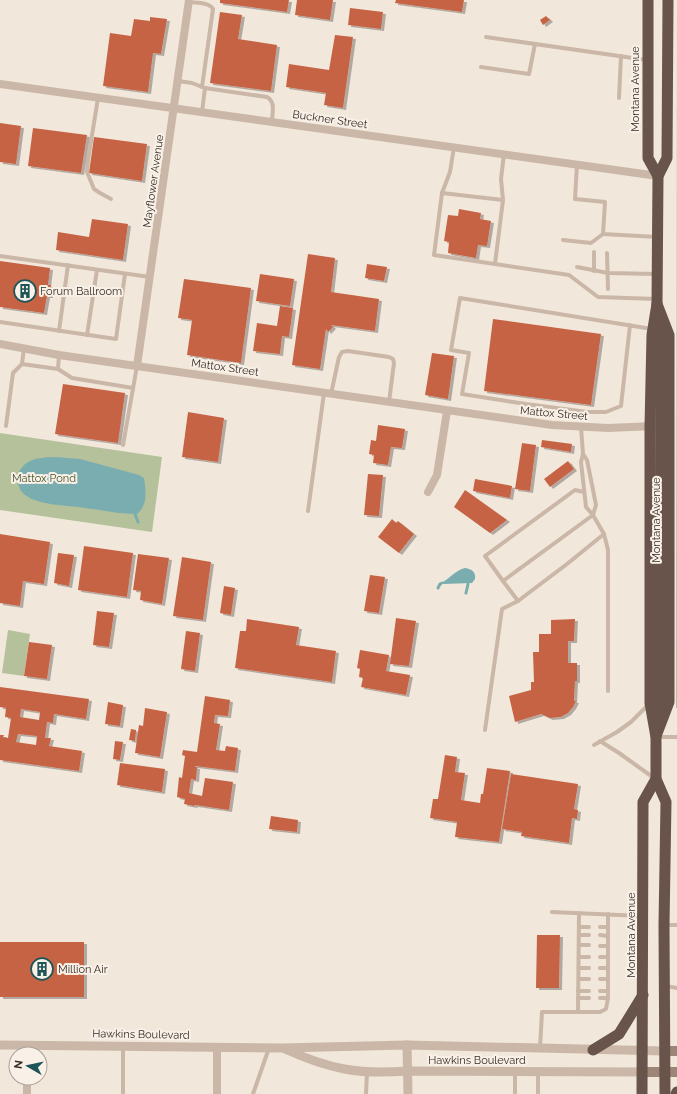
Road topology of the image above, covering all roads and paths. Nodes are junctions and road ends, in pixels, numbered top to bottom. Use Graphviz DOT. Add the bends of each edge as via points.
graph roads {
  1 [pos="648,0"];
  2 [pos="668,0"];
  3 [pos="189,1"];
  4 [pos="486,37"];
  5 [pos="535,44"];
  6 [pos="621,56"];
  7 [pos="648,60"];
  8 [pos="481,67"];
  9 [pos="178,81"];
  10 [pos="0,84"];
  11 [pos="204,88"];
  12 [pos="98,98"];
  13 [pos="619,98"];
  14 [pos="174,108"];
  15 [pos="202,112"];
  16 [pos="272,122"];
  17 [pos="454,147"];
  18 [pos="504,154"];
  19 [pos="577,164"];
  20 [pos="658,176"];
  21 [pos="442,193"];
  22 [pos="111,199"];
  23 [pos="503,200"];
  24 [pos="603,234"];
  25 [pos="658,237"];
  26 [pos="563,240"];
  27 [pos="594,252"];
  28 [pos="607,253"];
  29 [pos="0,256"];
  30 [pos="495,264"];
  31 [pos="68,265"];
  32 [pos="577,268"];
  33 [pos="97,270"];
  34 [pos="594,271"];
  35 [pos="608,273"];
  36 [pos="125,274"];
  37 [pos="657,274"];
  38 [pos="151,277"];
  39 [pos="608,289"];
  40 [pos="658,305"];
  41 [pos="0,322"];
  42 [pos="630,325"];
  43 [pos="653,329"];
  44 [pos="59,331"];
  45 [pos="87,335"];
  46 [pos="0,344"];
  47 [pos="24,348"];
  48 [pos="59,355"];
  49 [pos="22,364"];
  50 [pos="137,366"];
  51 [pos="58,369"];
  52 [pos="133,388"];
  53 [pos="328,394"];
  54 [pos="389,402"];
  55 [pos="447,411"];
  56 [pos="6,426"];
  57 [pos="655,426"];
  58 [pos="581,427"];
  59 [pos="123,445"];
  60 [pos="583,454"];
  61 [pos="428,492"];
  62 [pos="584,492"];
  63 [pos="308,511"];
  64 [pos="593,515"];
  65 [pos="604,534"];
  66 [pos="503,581"];
  67 [pos="518,601"];
  68 [pos="608,691"];
  69 [pos="650,703"];
  70 [pos="660,726"];
  71 [pos="484,730"];
  72 [pos="656,737"];
  73 [pos="677,737"];
  74 [pos="600,741"];
  75 [pos="594,745"];
  76 [pos="656,779"];
  77 [pos="552,912"];
  78 [pos="579,913"];
  79 [pos="608,914"];
  80 [pos="644,917"];
  81 [pos="664,925"];
  82 [pos="677,925"];
  83 [pos="579,927"];
  84 [pos="589,927"];
  85 [pos="600,927"];
  86 [pos="608,927"];
  87 [pos="579,935"];
  88 [pos="589,935"];
  89 [pos="600,936"];
  90 [pos="608,936"];
  91 [pos="579,945"];
  92 [pos="589,945"];
  93 [pos="600,946"];
  94 [pos="608,946"];
  95 [pos="579,957"];
  96 [pos="589,957"];
  97 [pos="600,957"];
  98 [pos="608,957"];
  99 [pos="579,968"];
  100 [pos="589,968"];
  101 [pos="600,968"];
  102 [pos="608,968"];
  103 [pos="579,979"];
  104 [pos="589,979"];
  105 [pos="600,979"];
  106 [pos="608,979"];
  107 [pos="664,986"];
  108 [pos="677,988"];
  109 [pos="578,991"];
  110 [pos="589,991"];
  111 [pos="600,991"];
  112 [pos="608,991"];
  113 [pos="644,995"];
  114 [pos="578,998"];
  115 [pos="589,998"];
  116 [pos="600,998"];
  117 [pos="608,998"];
  118 [pos="578,1012"];
  119 [pos="408,1044"];
  120 [pos="123,1046"];
  121 [pos="217,1047"];
  122 [pos="269,1048"];
  123 [pos="282,1048"];
  124 [pos="540,1048"];
  125 [pos="48,1049"];
  126 [pos="593,1050"];
  127 [pos="643,1051"];
  128 [pos="665,1051"];
  129 [pos="677,1051"];
  130 [pos="407,1071"];
  131 [pos="368,1072"];
  132 [pos="515,1072"];
  133 [pos="538,1072"];
  134 [pos="642,1072"];
  135 [pos="666,1072"];
  136 [pos="677,1072"];
  137 [pos="123,1094"];
  138 [pos="216,1094"];
  139 [pos="253,1094"];
  140 [pos="366,1094"];
  141 [pos="408,1094"];
  142 [pos="515,1094"];
  143 [pos="538,1094"];
  144 [pos="642,1094"];
  145 [pos="665,1094"];
  1 -- 7 [label="highway, Montana Avenue"];
  2 -- 20 [label="highway, Montana Avenue" via="668,158"];
  3 -- 9 [label="street, Mayflower Avenue"];
  3 -- 11 [label="lane" via="211,6 213,9"];
  4 -- 5 [label="lane"];
  5 -- 6 [label="lane"];
  5 -- 8 [label="lane" via="530,74"];
  6 -- 7 [label="lane"];
  6 -- 13 [label="lane"];
  7 -- 20 [label="highway, Montana Avenue" via="648,158"];
  9 -- 11 [label="lane"];
  9 -- 14 [label="street, Mayflower Avenue"];
  10 -- 12 [label="street, Buckner Street"];
  11 -- 15 [label="lane"];
  11 -- 16 [label="lane" via="267,97 273,103"];
  12 -- 14 [label="street, Buckner Street"];
  12 -- 22 [label="lane" via="87,172 94,189"];
  14 -- 15 [label="street, Buckner Street"];
  14 -- 38 [label="street, Mayflower Avenue"];
  15 -- 16 [label="street, Buckner Street"];
  16 -- 17 [label="street, Buckner Street"];
  17 -- 18 [label="street, Buckner Street"];
  17 -- 21 [label="lane" via="450,172"];
  18 -- 19 [label="street, Buckner Street"];
  18 -- 23 [label="lane" via="501,179"];
  19 -- 20 [label="street, Buckner Street"];
  19 -- 24 [label="lane" via="575,199 606,202"];
  20 -- 25 [label="highway, Montana Avenue"];
  21 -- 23 [label="lane"];
  21 -- 30 [label="lane" via="434,255"];
  23 -- 30 [label="lane"];
  24 -- 25 [label="lane"];
  24 -- 26 [label="lane" via="591,243"];
  25 -- 37 [label="highway, Montana Avenue"];
  27 -- 34 [label="lane"];
  28 -- 35 [label="lane"];
  29 -- 31 [label="lane"];
  30 -- 40 [label="lane" via="569,275 598,297"];
  31 -- 33 [label="lane"];
  31 -- 44 [label="lane"];
  32 -- 34 [label="lane"];
  33 -- 36 [label="lane"];
  33 -- 45 [label="lane"];
  34 -- 35 [label="lane"];
  35 -- 37 [label="lane"];
  35 -- 39 [label="lane"];
  36 -- 38 [label="lane"];
  36 -- 45 [label="lane" via="116,339"];
  37 -- 40 [label="highway, Montana Avenue"];
  38 -- 50 [label="street, Mayflower Avenue"];
  40 -- 43 [label="highway, Montana Avenue"];
  40 -- 57 [label="highway"];
  40 -- 70 [label="highway, Montana Avenue" via="669,335 669,702"];
  41 -- 44 [label="lane"];
  42 -- 42 [label="lane" via="460,298 451,350 469,353 462,394 587,412 606,412 621,406"];
  42 -- 43 [label="lane"];
  43 -- 57 [label="highway, Montana Avenue"];
  44 -- 45 [label="lane"];
  46 -- 47 [label="street, Mattox Street"];
  47 -- 48 [label="street, Mattox Street"];
  47 -- 49 [label="lane"];
  48 -- 50 [label="street, Mattox Street"];
  48 -- 51 [label="lane"];
  49 -- 51 [label="lane"];
  49 -- 56 [label="lane" via="14,372"];
  50 -- 52 [label="lane"];
  50 -- 53 [label="street, Mattox Street"];
  51 -- 52 [label="lane" via="72,378"];
  52 -- 59 [label="lane"];
  53 -- 54 [label="street, Mattox Street"];
  53 -- 54 [label="lane" via="342,352 389,356 394,363"];
  53 -- 63 [label="lane"];
  54 -- 55 [label="street, Mattox Street"];
  55 -- 58 [label="street, Mattox Street" via="552,426"];
  55 -- 61 [label="street" via="437,475"];
  57 -- 58 [label="street, Mattox Street"];
  57 -- 69 [label="highway, Montana Avenue"];
  57 -- 70 [label="highway"];
  58 -- 60 [label="lane"];
  60 -- 62 [label="lane" via="581,462"];
  60 -- 64 [label="lane" via="587,460 596,505"];
  62 -- 64 [label="lane" via="586,507"];
  62 -- 66 [label="lane" via="575,490 485,556"];
  64 -- 65 [label="lane"];
  64 -- 66 [label="lane"];
  65 -- 67 [label="lane"];
  65 -- 68 [label="lane" via="608,550"];
  66 -- 67 [label="lane"];
  67 -- 71 [label="lane" via="502,609"];
  69 -- 72 [label="highway, Montana Avenue"];
  69 -- 74 [label="lane" via="618,732"];
  70 -- 72 [label="highway, Montana Avenue"];
  72 -- 73 [label="lane"];
  72 -- 76 [label="highway, Montana Avenue"];
  74 -- 75 [label="lane"];
  74 -- 76 [label="lane"];
  76 -- 80 [label="highway, Montana Avenue" via="643,802"];
  76 -- 81 [label="highway, Montana Avenue" via="666,802"];
  77 -- 78 [label="lane"];
  78 -- 79 [label="lane"];
  78 -- 83 [label="lane"];
  79 -- 80 [label="lane"];
  79 -- 86 [label="lane"];
  80 -- 113 [label="highway, Montana Avenue"];
  81 -- 82 [label="lane"];
  81 -- 107 [label="highway, Montana Avenue"];
  83 -- 84 [label="lane"];
  83 -- 87 [label="lane"];
  85 -- 86 [label="lane"];
  86 -- 90 [label="lane"];
  87 -- 88 [label="lane"];
  87 -- 91 [label="lane"];
  89 -- 90 [label="lane"];
  90 -- 94 [label="lane"];
  91 -- 92 [label="lane"];
  91 -- 95 [label="lane"];
  93 -- 94 [label="lane"];
  94 -- 98 [label="lane"];
  95 -- 96 [label="lane"];
  95 -- 99 [label="lane"];
  97 -- 98 [label="lane"];
  98 -- 102 [label="lane"];
  99 -- 100 [label="lane"];
  99 -- 103 [label="lane"];
  101 -- 102 [label="lane"];
  102 -- 106 [label="lane"];
  103 -- 104 [label="lane"];
  103 -- 109 [label="lane"];
  105 -- 106 [label="lane"];
  106 -- 112 [label="lane"];
  107 -- 108 [label="lane"];
  107 -- 128 [label="highway, Montana Avenue"];
  109 -- 110 [label="lane"];
  109 -- 114 [label="lane"];
  111 -- 112 [label="lane"];
  112 -- 117 [label="lane"];
  113 -- 126 [label="highway" via="620,1034"];
  113 -- 127 [label="highway, Montana Avenue"];
  114 -- 115 [label="lane"];
  114 -- 118 [label="lane"];
  116 -- 117 [label="lane"];
  117 -- 118 [label="lane" via="606,1009 600,1012"];
  118 -- 124 [label="lane" via="542,1012"];
  119 -- 123 [label="street, Hawkins Boulevard"];
  119 -- 124 [label="street, Hawkins Boulevard"];
  119 -- 130 [label="street"];
  120 -- 121 [label="street, Hawkins Boulevard"];
  120 -- 125 [label="street, Hawkins Boulevard"];
  120 -- 137 [label="lane"];
  121 -- 122 [label="street, Hawkins Boulevard"];
  121 -- 138 [label="street"];
  122 -- 123 [label="street, Hawkins Boulevard"];
  122 -- 139 [label="lane"];
  123 -- 131 [label="street, Hawkins Boulevard" via="320,1063 346,1070"];
  124 -- 126 [label="street, Hawkins Boulevard"];
  126 -- 127 [label="street, Hawkins Boulevard"];
  127 -- 128 [label="street, Hawkins Boulevard"];
  127 -- 134 [label="highway, Montana Avenue"];
  128 -- 129 [label="main road, Hawkins Boulevard"];
  128 -- 135 [label="highway, Montana Avenue"];
  130 -- 131 [label="street, Hawkins Boulevard"];
  130 -- 132 [label="street, Hawkins Boulevard"];
  130 -- 141 [label="street"];
  131 -- 140 [label="lane"];
  132 -- 133 [label="street, Hawkins Boulevard"];
  132 -- 142 [label="lane"];
  133 -- 134 [label="street, Hawkins Boulevard"];
  133 -- 143 [label="lane"];
  134 -- 135 [label="main road, Hawkins Boulevard"];
  134 -- 144 [label="highway, Montana Avenue"];
  135 -- 136 [label="main road, Hawkins Boulevard"];
  135 -- 145 [label="highway, Montana Avenue"];
}
